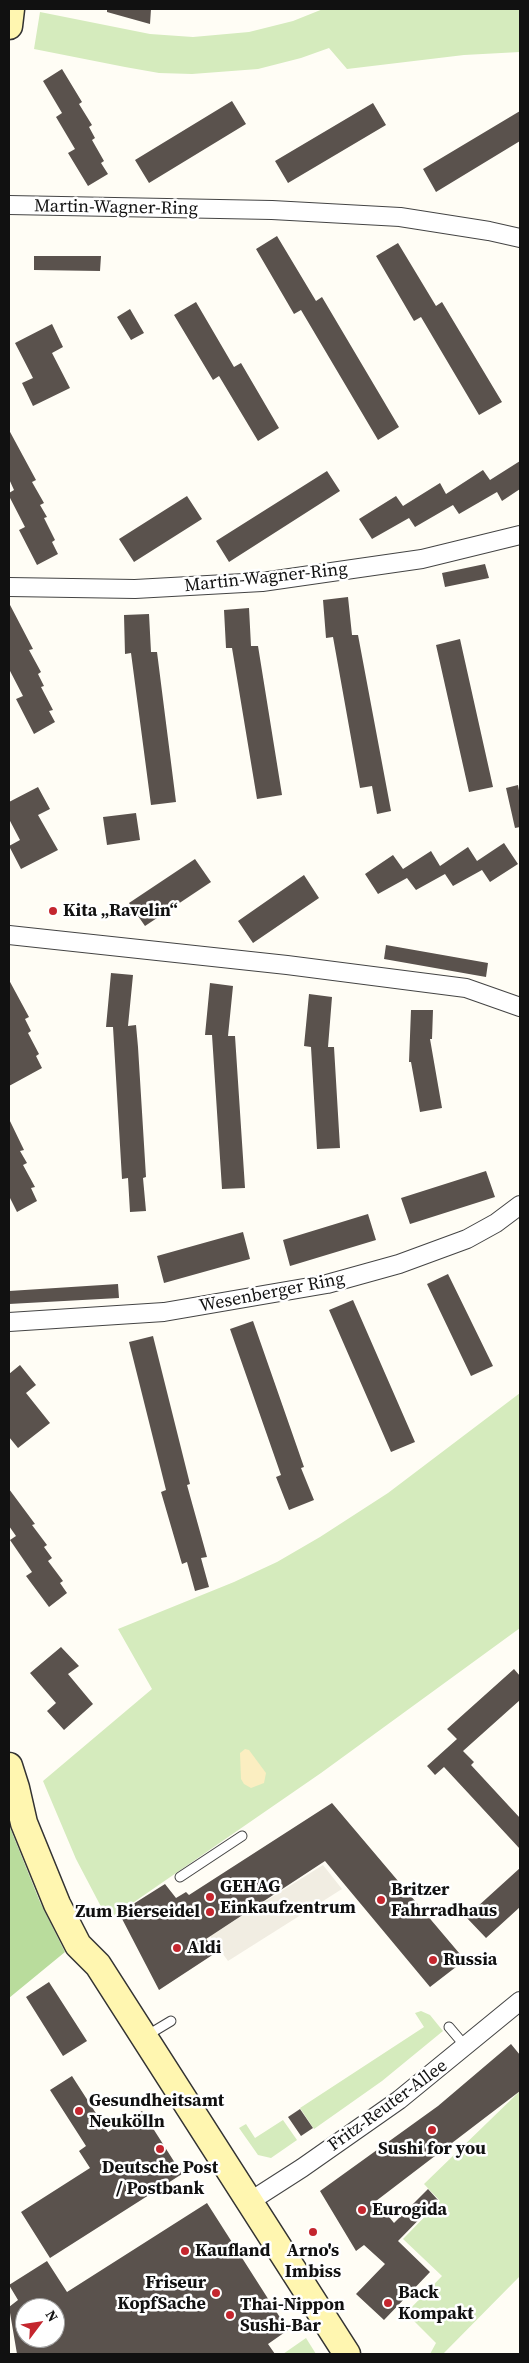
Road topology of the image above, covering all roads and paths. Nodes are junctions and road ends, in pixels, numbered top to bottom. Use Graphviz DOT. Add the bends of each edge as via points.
graph roads {
  1 [pos="11,9"];
  2 [pos="9,26"];
  3 [pos="9,205"];
  4 [pos="520,238"];
  5 [pos="520,535"];
  6 [pos="9,587"];
  7 [pos="9,935"];
  8 [pos="520,1007"];
  9 [pos="520,1205"];
  10 [pos="9,1322"];
  11 [pos="11,1782"];
  12 [pos="242,1836"];
  13 [pos="180,1878"];
  14 [pos="520,2001"];
  15 [pos="171,2021"];
  16 [pos="448,2027"];
  17 [pos="143,2038"];
  18 [pos="466,2047"];
  19 [pos="249,2202"];
  20 [pos="347,2354"];
  1 -- 2 [label="street"];
  3 -- 4 [label="street, Martin-Wagner-Ring" via="272,210 391,217"];
  5 -- 6 [label="street, Martin-Wagner-Ring" via="422,559 262,582 135,589"];
  7 -- 8 [label="street" via="466,988"];
  9 -- 10 [label="street, Wesenberger Ring" via="496,1223 452,1245 327,1284 164,1312"];
  11 -- 17 [label="street" via="57,1904 78,1945 98,1965"];
  12 -- 13 [label="lane"];
  14 -- 18 [label="street, Fritz-Reuter-Allee"];
  15 -- 17 [label="lane"];
  16 -- 18 [label="lane"];
  17 -- 19 [label="street"];
  18 -- 19 [label="street, Fritz-Reuter-Allee" via="361,2127"];
  19 -- 20 [label="street"];
}
